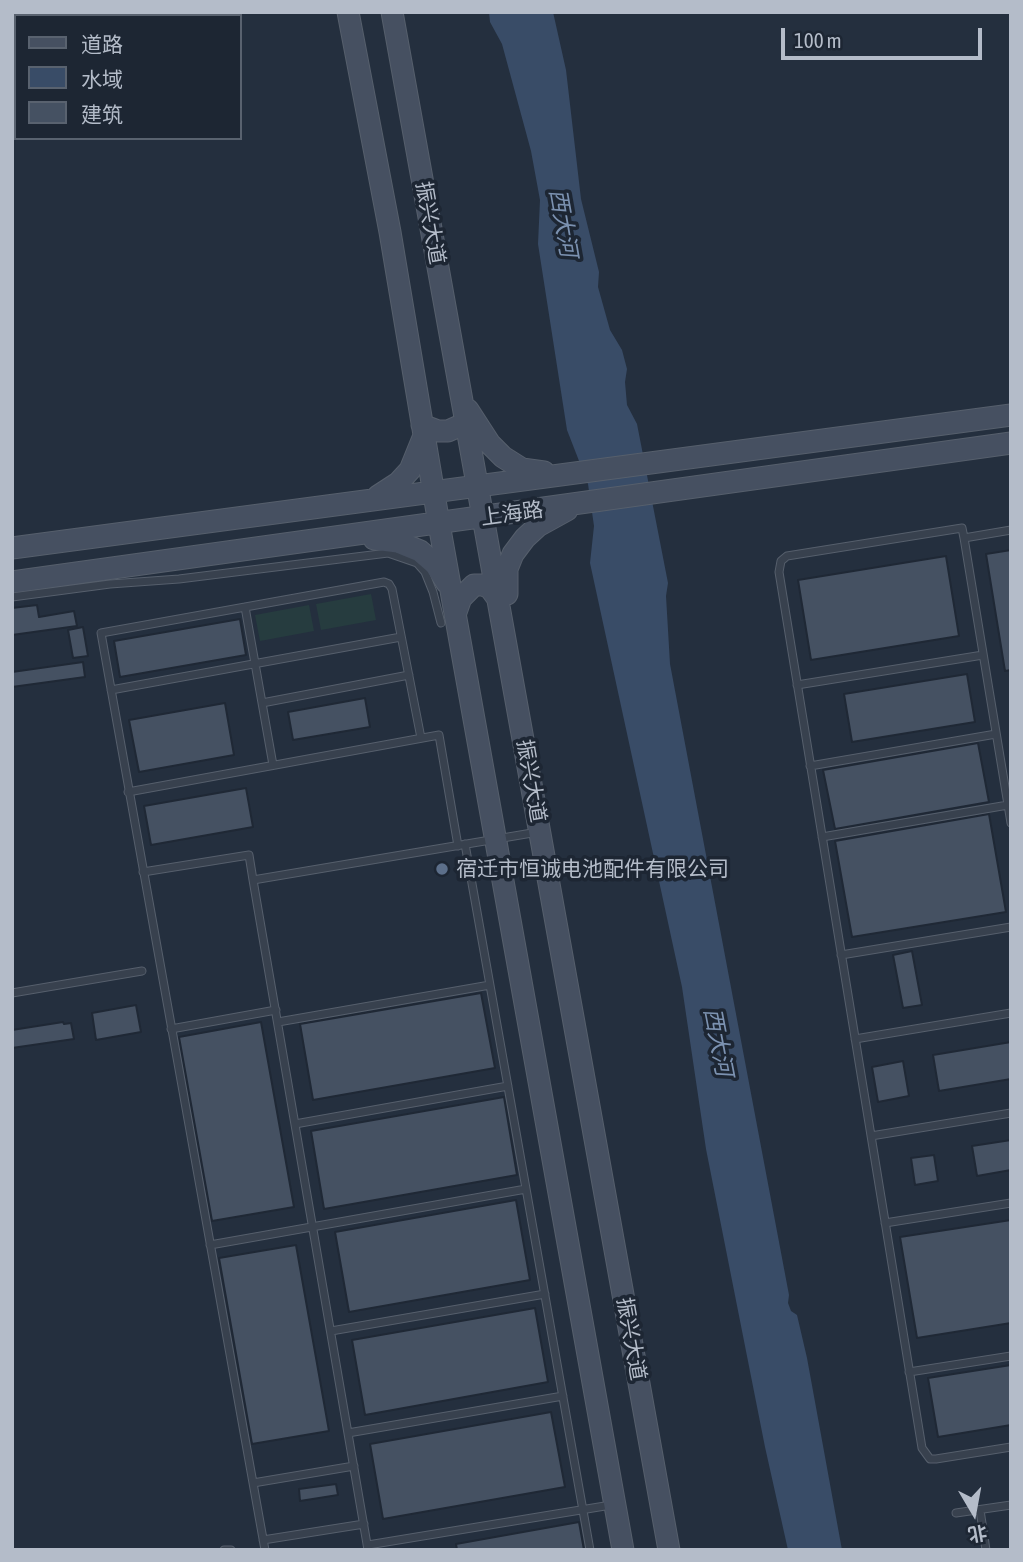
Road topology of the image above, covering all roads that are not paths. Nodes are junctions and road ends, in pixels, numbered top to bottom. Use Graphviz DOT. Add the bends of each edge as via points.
graph roads {
  1 [pos="348,12"];
  2 [pos="392,12"];
  3 [pos="464,412"];
  4 [pos="1011,415"];
  5 [pos="423,431"];
  6 [pos="1011,443"];
  7 [pos="560,474"];
  8 [pos="478,485"];
  9 [pos="433,491"];
  10 [pos="373,499"];
  11 [pos="581,504"];
  12 [pos="547,509"];
  13 [pos="484,517"];
  14 [pos="439,524"];
  15 [pos="386,530"];
  16 [pos="1011,530"];
  17 [pos="344,536"];
  18 [pos="964,538"];
  19 [pos="12,548"];
  20 [pos="12,582"];
  21 [pos="450,588"];
  22 [pos="12,597"];
  23 [pos="498,599"];
  24 [pos="245,607"];
  25 [pos="448,619"];
  26 [pos="401,637"];
  27 [pos="508,652"];
  28 [pos="983,654"];
  29 [pos="255,664"];
  30 [pos="409,675"];
  31 [pos="797,685"];
  32 [pos="111,690"];
  33 [pos="262,703"];
  34 [pos="996,734"];
  35 [pos="421,738"];
  36 [pos="273,765"];
  37 [pos="810,766"];
  38 [pos="128,792"];
  39 [pos="1008,805"];
  40 [pos="1011,823"];
  41 [pos="540,831"];
  42 [pos="822,837"];
  43 [pos="495,839"];
  44 [pos="461,845"];
  45 [pos="143,872"];
  46 [pos="253,880"];
  47 [pos="1011,928"];
  48 [pos="841,955"];
  49 [pos="142,971"];
  50 [pos="490,985"];
  51 [pos="12,993"];
  52 [pos="276,1010"];
  53 [pos="1011,1013"];
  54 [pos="278,1022"];
  55 [pos="171,1029"];
  56 [pos="855,1039"];
  57 [pos="508,1086"];
  58 [pos="1011,1113"];
  59 [pos="295,1124"];
  60 [pos="871,1136"];
  61 [pos="526,1189"];
  62 [pos="1011,1203"];
  63 [pos="885,1223"];
  64 [pos="313,1227"];
  65 [pos="210,1245"];
  66 [pos="545,1294"];
  67 [pos="331,1331"];
  68 [pos="1011,1356"];
  69 [pos="909,1372"];
  70 [pos="563,1396"];
  71 [pos="348,1433"];
  72 [pos="1011,1447"];
  73 [pos="354,1466"];
  74 [pos="253,1483"];
  75 [pos="615,1504"];
  76 [pos="1011,1505"];
  77 [pos="583,1509"];
  78 [pos="979,1510"];
  79 [pos="956,1513"];
  80 [pos="364,1524"];
  81 [pos="263,1540"];
  82 [pos="368,1548"];
  83 [pos="224,1550"];
  84 [pos="231,1550"];
  85 [pos="265,1550"];
  86 [pos="590,1550"];
  87 [pos="623,1550"];
  88 [pos="669,1550"];
  89 [pos="986,1550"];
  1 -- 5 [label="main road, 振兴大道"];
  2 -- 3 [label="main road, 振兴大道"];
  3 -- 5 [label="main road" via="448,431"];
  3 -- 7 [label="main road" via="503,457 522,469"];
  3 -- 8 [label="main road, 振兴大道"];
  4 -- 7 [label="main road, 上海路"];
  5 -- 9 [label="main road, 振兴大道"];
  5 -- 10 [label="main road" via="410,470 398,484"];
  6 -- 11 [label="main road, 上海路"];
  7 -- 8 [label="main road, 上海路"];
  7 -- 12 [label="main road" via="544,486 542,499"];
  8 -- 9 [label="main road, 上海路"];
  8 -- 13 [label="main road, 振兴大道"];
  9 -- 10 [label="main road, 上海路"];
  9 -- 14 [label="main road, 振兴大道"];
  10 -- 15 [label="main road" via="390,512"];
  10 -- 19 [label="main road, 上海路"];
  11 -- 12 [label="main road, 上海路"];
  11 -- 27 [label="main road" via="538,526 513,554 507,569"];
  12 -- 13 [label="main road, 上海路"];
  13 -- 14 [label="main road, 上海路"];
  13 -- 23 [label="main road, 振兴大道"];
  14 -- 15 [label="main road, 上海路"];
  14 -- 21 [label="main road, 振兴大道"];
  15 -- 17 [label="main road, 上海路"];
  16 -- 18 [label="lane"];
  17 -- 20 [label="main road, 上海路"];
  17 -- 21 [label="main road" via="398,542 420,551"];
  18 -- 28 [label="lane"];
  18 -- 31 [label="lane" via="962,528 787,556 781,561 780,582"];
  21 -- 25 [label="main road, 振兴大道"];
  22 -- 25 [label="lane" via="388,553 417,563"];
  23 -- 25 [label="main road" via="490,588 474,585"];
  23 -- 27 [label="main road, 振兴大道"];
  24 -- 26 [label="lane" via="384,582 392,589"];
  24 -- 29 [label="lane"];
  24 -- 32 [label="lane" via="101,633"];
  25 -- 43 [label="main road, 振兴大道"];
  26 -- 29 [label="lane"];
  26 -- 30 [label="lane"];
  27 -- 41 [label="main road, 振兴大道"];
  28 -- 31 [label="lane"];
  28 -- 34 [label="lane"];
  29 -- 32 [label="lane"];
  29 -- 33 [label="lane"];
  30 -- 33 [label="lane"];
  30 -- 35 [label="lane"];
  31 -- 37 [label="lane"];
  32 -- 38 [label="lane"];
  33 -- 36 [label="lane"];
  34 -- 37 [label="lane"];
  34 -- 39 [label="lane"];
  35 -- 36 [label="lane"];
  35 -- 44 [label="lane" via="439,734"];
  36 -- 38 [label="lane"];
  37 -- 42 [label="lane"];
  38 -- 45 [label="lane"];
  39 -- 40 [label="lane"];
  39 -- 42 [label="lane"];
  41 -- 43 [label="lane"];
  41 -- 88 [label="main road, 振兴大道"];
  42 -- 48 [label="lane"];
  43 -- 44 [label="lane"];
  43 -- 75 [label="main road, 振兴大道"];
  44 -- 46 [label="lane"];
  44 -- 50 [label="lane"];
  45 -- 46 [label="lane" via="249,855"];
  45 -- 55 [label="lane"];
  46 -- 52 [label="lane"];
  47 -- 48 [label="lane"];
  48 -- 56 [label="lane"];
  49 -- 51 [label="lane"];
  50 -- 54 [label="lane"];
  50 -- 57 [label="lane"];
  52 -- 54 [label="lane"];
  52 -- 55 [label="lane"];
  53 -- 56 [label="lane"];
  54 -- 59 [label="lane"];
  55 -- 65 [label="lane"];
  56 -- 60 [label="lane"];
  57 -- 59 [label="lane"];
  57 -- 61 [label="lane"];
  58 -- 60 [label="lane"];
  59 -- 64 [label="lane"];
  60 -- 63 [label="lane"];
  61 -- 64 [label="lane"];
  61 -- 66 [label="lane"];
  62 -- 63 [label="lane"];
  63 -- 69 [label="lane"];
  64 -- 65 [label="lane"];
  64 -- 67 [label="lane"];
  65 -- 74 [label="lane"];
  66 -- 67 [label="lane"];
  66 -- 70 [label="lane"];
  67 -- 71 [label="lane"];
  68 -- 69 [label="lane"];
  69 -- 72 [label="lane" via="922,1448 930,1459"];
  70 -- 71 [label="lane"];
  70 -- 77 [label="lane"];
  71 -- 73 [label="lane"];
  73 -- 74 [label="lane"];
  73 -- 80 [label="lane"];
  74 -- 81 [label="lane"];
  75 -- 77 [label="lane"];
  75 -- 87 [label="main road, 振兴大道"];
  76 -- 78 [label="lane"];
  77 -- 82 [label="lane"];
  77 -- 86 [label="lane"];
  78 -- 79 [label="lane"];
  78 -- 89 [label="lane"];
  80 -- 81 [label="lane"];
  80 -- 82 [label="lane"];
  81 -- 85 [label="lane"];
  83 -- 84 [label="lane"];
}
